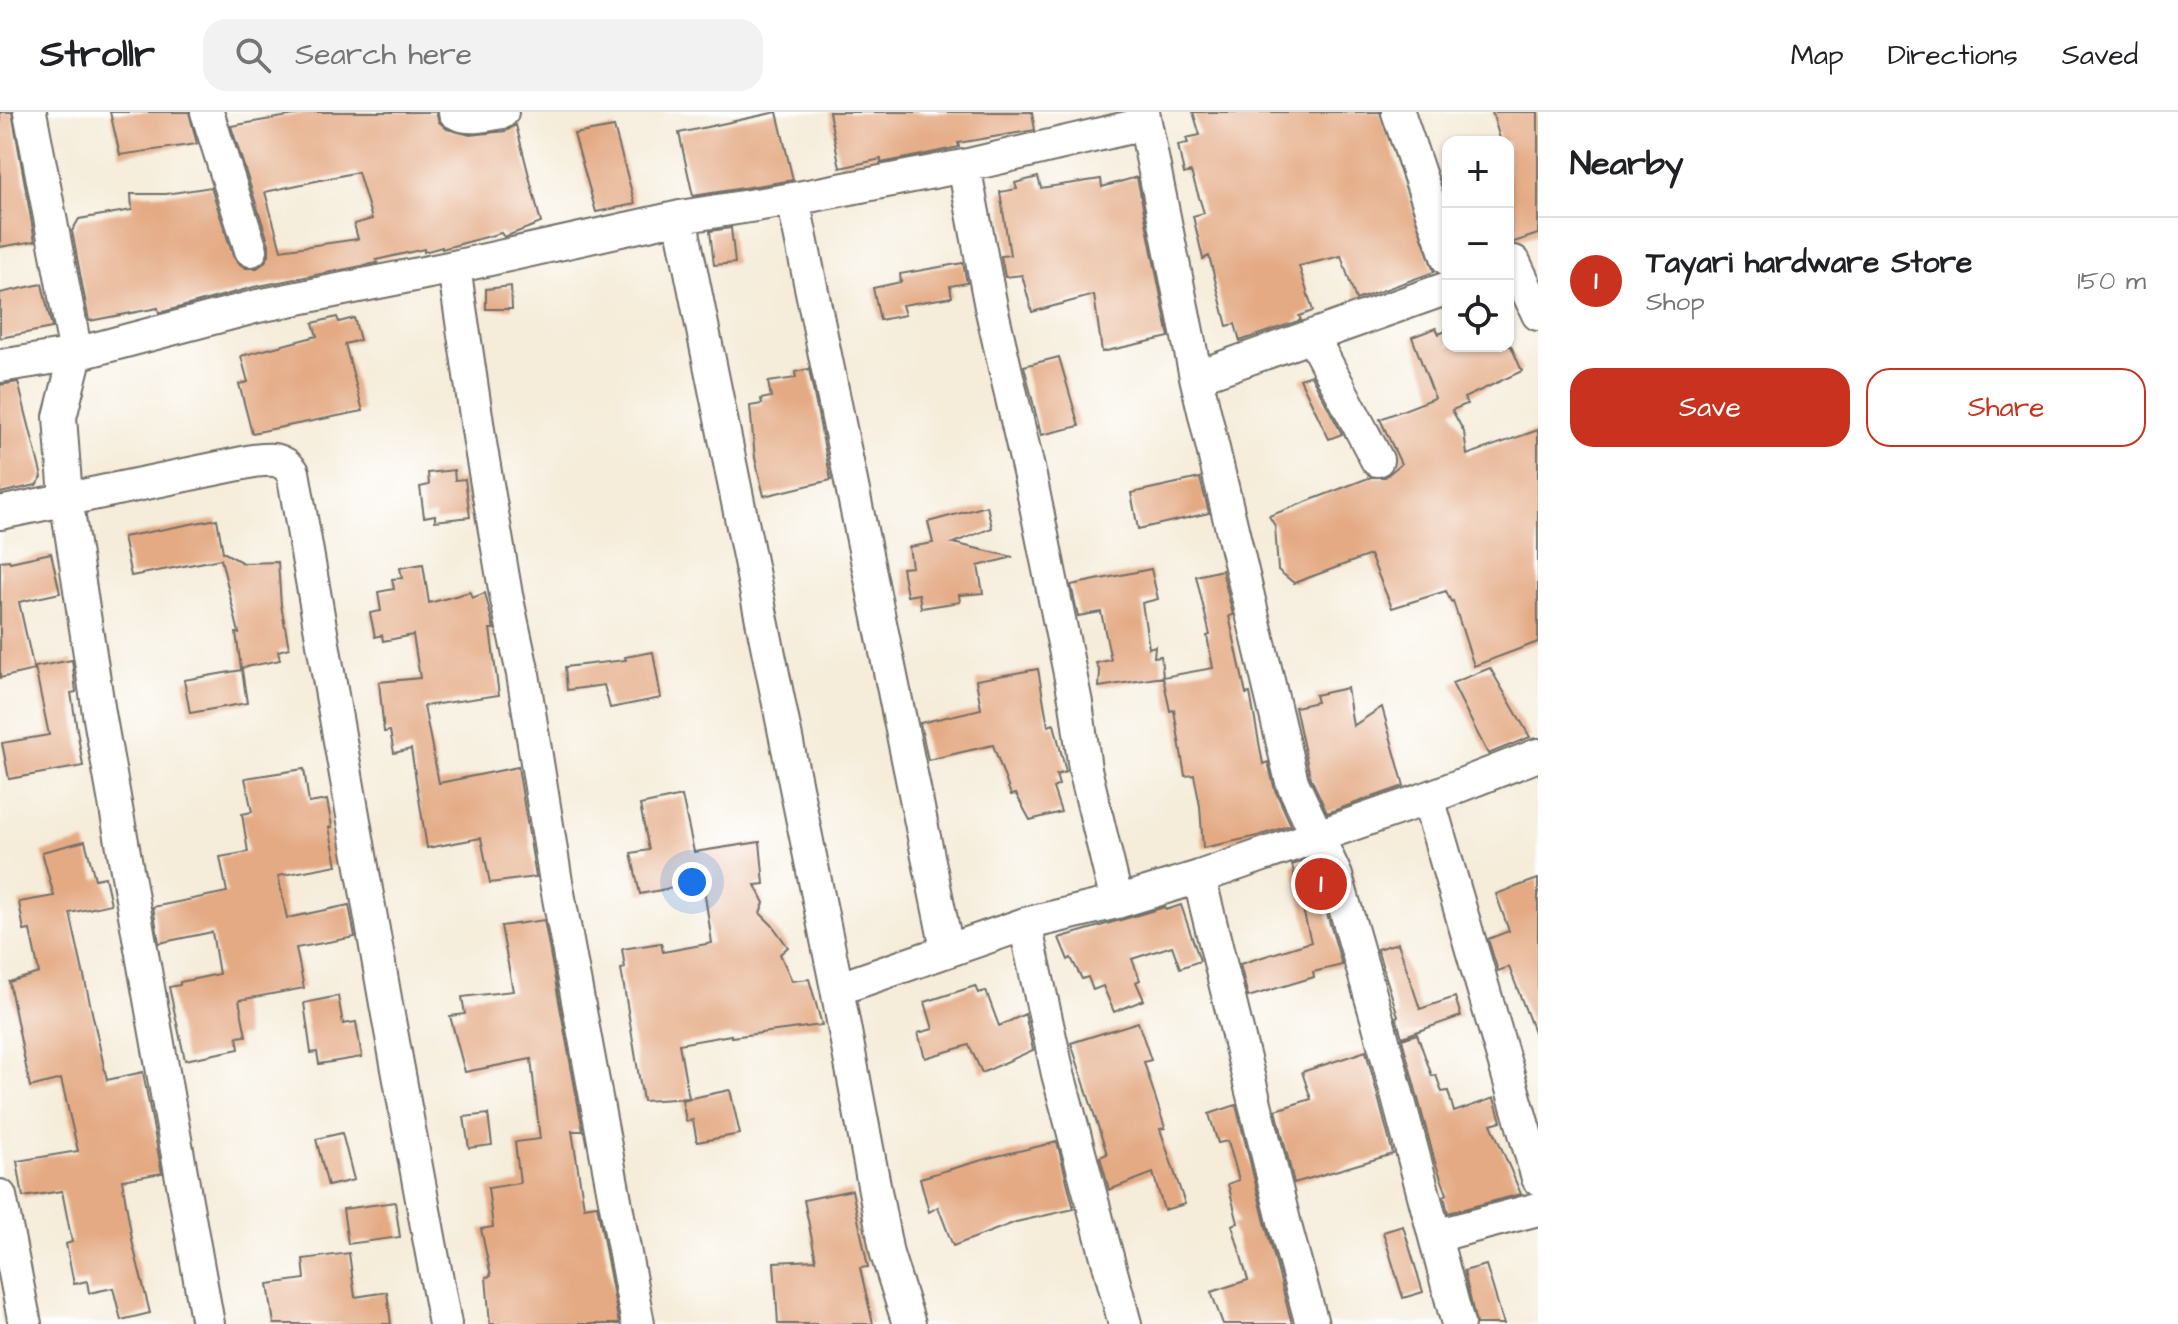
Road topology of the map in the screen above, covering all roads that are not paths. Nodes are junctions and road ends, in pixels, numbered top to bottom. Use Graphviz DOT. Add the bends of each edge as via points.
graph roads {
  1 [pos="30,112"];
  2 [pos="207,112"];
  3 [pos="455,112"];
  4 [pos="502,112"];
  5 [pos="1398,112"];
  6 [pos="1143,118"];
  7 [pos="964,166"];
  8 [pos="793,199"];
  9 [pos="680,217"];
  10 [pos="1442,241"];
  11 [pos="251,250"];
  12 [pos="1520,259"];
  13 [pos="454,267"];
  14 [pos="1442,290"];
  15 [pos="1538,314"];
  16 [pos="1312,336"];
  17 [pos="76,354"];
  18 [pos="0,366"];
  19 [pos="1196,377"];
  20 [pos="1377,460"];
  21 [pos="66,498"];
  22 [pos="0,513"];
  23 [pos="1538,755"];
  24 [pos="1428,798"];
  25 [pos="1319,836"];
  26 [pos="1199,877"];
  27 [pos="1117,902"];
  28 [pos="1025,924"];
  29 [pos="947,949"];
  30 [pos="837,989"];
  31 [pos="1538,1178"];
  32 [pos="0,1196"];
  33 [pos="1538,1209"];
  34 [pos="1435,1236"];
  35 [pos="25,1324"];
  36 [pos="208,1324"];
  37 [pos="445,1324"];
  38 [pos="638,1324"];
  39 [pos="909,1324"];
  40 [pos="1125,1324"];
  41 [pos="1312,1324"];
  42 [pos="1458,1324"];
  1 -- 17 [label="street"];
  2 -- 11 [label="street"];
  3 -- 4 [label="street"];
  5 -- 10 [label="street"];
  6 -- 7 [label="street"];
  6 -- 19 [label="street"];
  7 -- 8 [label="street"];
  7 -- 27 [label="street" via="1085,769"];
  8 -- 9 [label="street"];
  8 -- 29 [label="street"];
  9 -- 13 [label="street"];
  9 -- 30 [label="street"];
  12 -- 15 [label="street"];
  13 -- 17 [label="street" via="258,306"];
  13 -- 38 [label="street" via="503,580"];
  14 -- 16 [label="street"];
  16 -- 19 [label="street"];
  16 -- 20 [label="street"];
  17 -- 18 [label="street"];
  17 -- 21 [label="street" via="60,417"];
  19 -- 25 [label="street" via="1292,782"];
  21 -- 22 [label="street"];
  21 -- 36 [label="street"];
  21 -- 37 [label="street" via="276,459 293,472"];
  23 -- 24 [label="street"];
  24 -- 25 [label="street"];
  24 -- 31 [label="street"];
  25 -- 26 [label="street"];
  25 -- 34 [label="street" via="1336,876"];
  26 -- 27 [label="street"];
  26 -- 41 [label="street"];
  27 -- 28 [label="street"];
  28 -- 29 [label="street"];
  28 -- 40 [label="street" via="1058,1074"];
  29 -- 30 [label="street"];
  30 -- 39 [label="street" via="887,1254"];
  32 -- 35 [label="street"];
  33 -- 34 [label="street"];
  34 -- 42 [label="street"];
}
